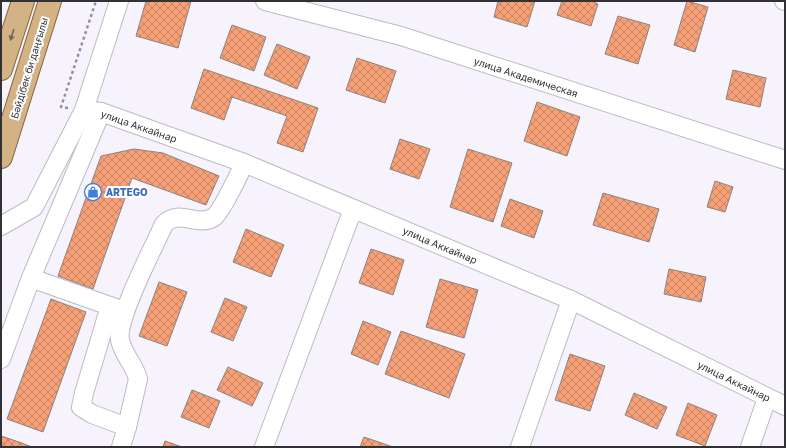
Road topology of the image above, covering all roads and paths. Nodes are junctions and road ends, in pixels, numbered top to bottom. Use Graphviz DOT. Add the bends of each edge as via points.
graph roads {
  1 [pos="23,1"];
  2 [pos="50,1"];
  3 [pos="96,1"];
  4 [pos="119,1"];
  5 [pos="265,1"];
  6 [pos="1,69"];
  7 [pos="93,111"];
  8 [pos="1,157"];
  9 [pos="785,160"];
  10 [pos="244,163"];
  11 [pos="353,209"];
  12 [pos="1,226"];
  13 [pos="31,278"];
  14 [pos="571,300"];
  15 [pos="117,309"];
  16 [pos="1,359"];
  17 [pos="768,398"];
  18 [pos="785,406"];
  19 [pos="128,427"];
  20 [pos="121,447"];
  21 [pos="264,447"];
  22 [pos="520,447"];
  23 [pos="750,447"];
  1 -- 6 [label="main road, one-way"];
  2 -- 8 [label="main road, Бәйдібек би даңғылы"];
  3 -- 7 [label="path" via="61,107"];
  4 -- 7 [label="street"];
  5 -- 9 [label="street, улица Академическая" via="401,36"];
  7 -- 10 [label="street, улица Аккайнар"];
  7 -- 12 [label="street" via="34,207"];
  7 -- 13 [label="street"];
  10 -- 11 [label="street, улица Аккайнар"];
  10 -- 15 [label="street" via="216,216 199,221 178,217 164,224"];
  11 -- 14 [label="street, улица Аккайнар"];
  11 -- 21 [label="street"];
  13 -- 15 [label="street"];
  13 -- 16 [label="street"];
  14 -- 17 [label="street, улица Аккайнар"];
  14 -- 22 [label="street"];
  15 -- 19 [label="street" via="124,352 138,379"];
  15 -- 19 [label="street" via="84,393 81,407 92,414"];
  17 -- 18 [label="street, улица Аккайнар"];
  17 -- 23 [label="street"];
  19 -- 20 [label="street"];
}
